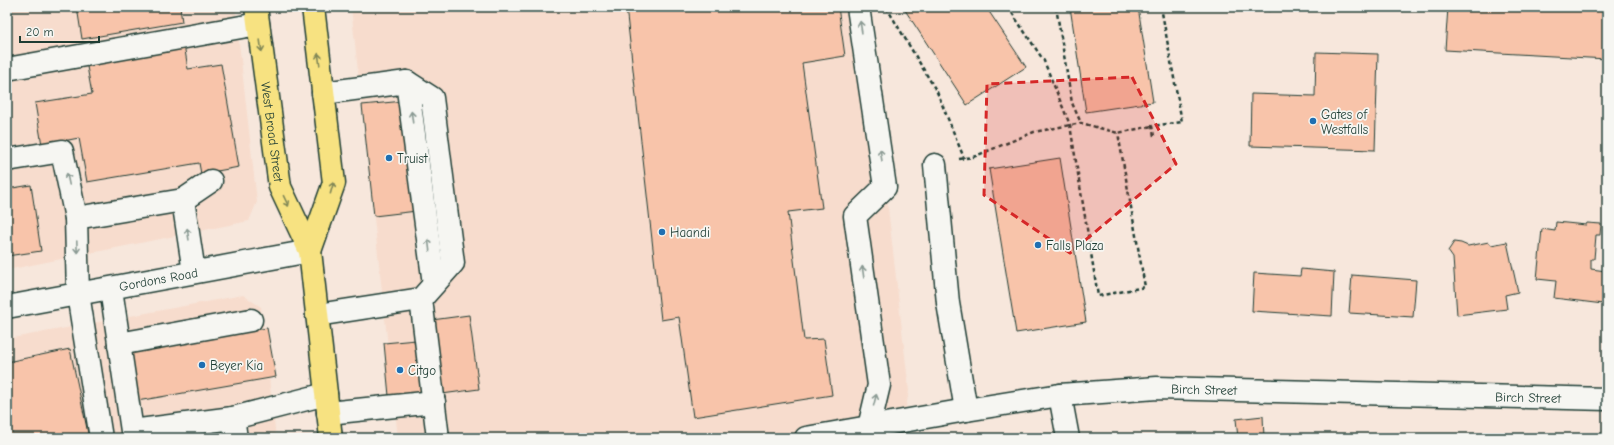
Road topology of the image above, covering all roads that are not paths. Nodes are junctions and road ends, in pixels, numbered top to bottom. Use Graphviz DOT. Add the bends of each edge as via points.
graph roads {
  1 [pos="313,7"];
  2 [pos="858,7"];
  3 [pos="257,15"];
  4 [pos="7,69"];
  5 [pos="323,93"];
  6 [pos="7,160"];
  7 [pos="935,165"];
  8 [pos="212,180"];
  9 [pos="183,200"];
  10 [pos="76,218"];
  11 [pos="310,251"];
  12 [pos="194,272"];
  13 [pos="111,289"];
  14 [pos="427,292"];
  15 [pos="78,294"];
  16 [pos="7,307"];
  17 [pos="317,315"];
  18 [pos="252,320"];
  19 [pos="119,344"];
  20 [pos="1060,395"];
  21 [pos="1607,399"];
  22 [pos="434,402"];
  23 [pos="327,404"];
  24 [pos="966,410"];
  25 [pos="235,428"];
  26 [pos="164,432"];
  27 [pos="870,432"];
  28 [pos="101,438"];
  29 [pos="331,438"];
  30 [pos="438,438"];
  31 [pos="806,438"];
  32 [pos="1068,438"];
  5 -- 1 [label="main road, West Broad Street, one-way"];
  27 -- 2 [label="street, one-way" via="879,385 855,216 885,187"];
  3 -- 4 [label="street"];
  3 -- 11 [label="main road, West Broad Street, one-way" via="280,187"];
  11 -- 5 [label="main road, West Broad Street, one-way" via="334,183"];
  5 -- 14 [label="street" via="408,82 432,98 453,263"];
  10 -- 6 [label="street, one-way" via="62,151"];
  7 -- 24 [label="street" via="948,303"];
  8 -- 9 [label="street"];
  9 -- 10 [label="street"];
  12 -- 9 [label="street, one-way"];
  10 -- 15 [label="street, one-way"];
  11 -- 12 [label="street, Gordons Road"];
  11 -- 17 [label="main road, West Broad Street"];
  12 -- 13 [label="street, Gordons Road"];
  13 -- 15 [label="street, Gordons Road"];
  13 -- 19 [label="street"];
  14 -- 17 [label="street"];
  14 -- 22 [label="street"];
  15 -- 16 [label="street, Gordons Road"];
  15 -- 28 [label="street"];
  17 -- 23 [label="main road, West Broad Street"];
  18 -- 19 [label="street"];
  19 -- 26 [label="street" via="132,430"];
  20 -- 21 [label="street, Birch Street" via="1157,388"];
  20 -- 24 [label="street, Birch Street"];
  20 -- 32 [label="street"];
  22 -- 23 [label="street"];
  22 -- 30 [label="street"];
  23 -- 25 [label="street"];
  23 -- 29 [label="main road, West Broad Street"];
  24 -- 27 [label="street, Birch Street"];
  25 -- 26 [label="street"];
  27 -- 31 [label="street, Birch Street"];
}
